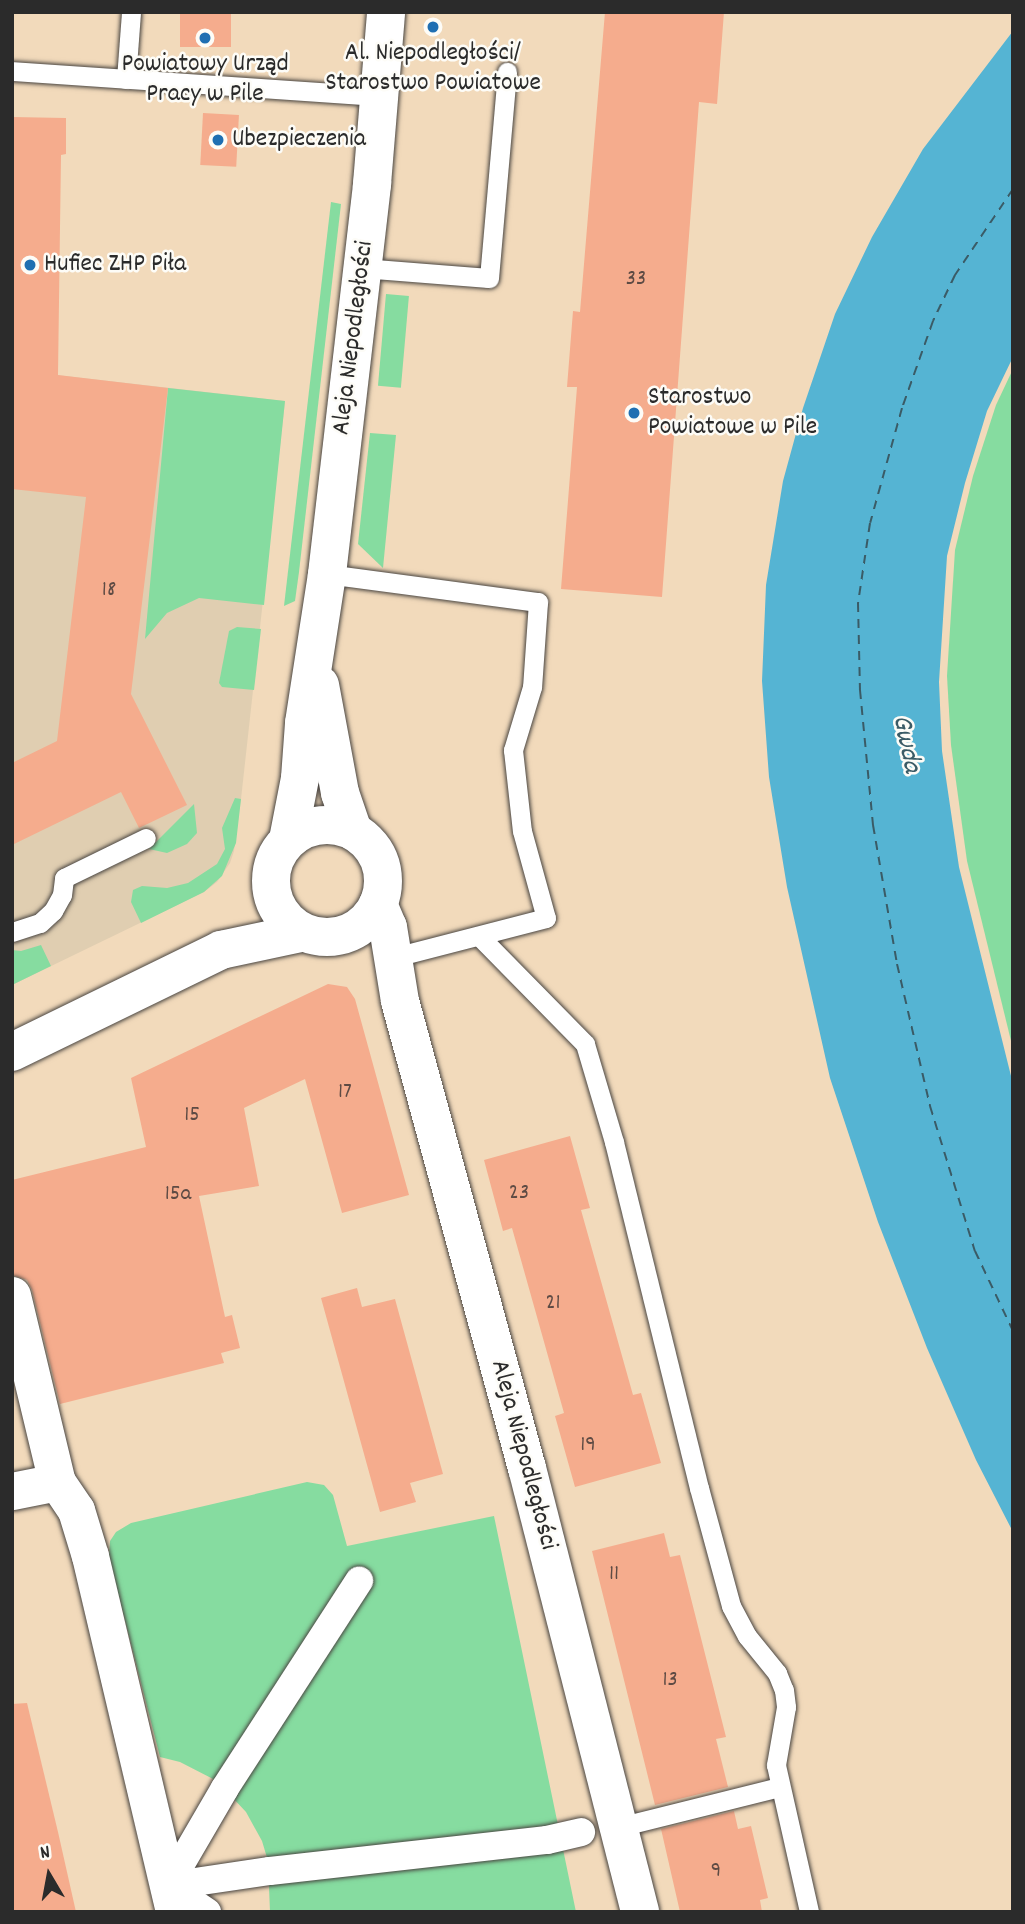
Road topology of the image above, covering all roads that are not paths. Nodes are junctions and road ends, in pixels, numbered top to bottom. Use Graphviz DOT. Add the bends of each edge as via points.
graph roads {
  1 [pos="131,12"];
  2 [pos="386,12"];
  3 [pos="12,71"];
  4 [pos="507,72"];
  5 [pos="126,79"];
  6 [pos="379,96"];
  7 [pos="362,268"];
  8 [pos="327,574"];
  9 [pos="316,663"];
  10 [pos="353,831"];
  11 [pos="146,838"];
  12 [pos="288,840"];
  13 [pos="271,890"];
  14 [pos="378,904"];
  15 [pos="12,932"];
  16 [pos="301,933"];
  17 [pos="343,934"];
  18 [pos="480,937"];
  19 [pos="221,950"];
  20 [pos="395,957"];
  21 [pos="400,1001"];
  22 [pos="12,1052"];
  23 [pos="12,1295"];
  24 [pos="57,1482"];
  25 [pos="12,1491"];
  26 [pos="359,1581"];
  27 [pos="779,1787"];
  28 [pos="619,1827"];
  29 [pos="581,1832"];
  30 [pos="171,1899"];
  31 [pos="207,1912"];
  32 [pos="640,1912"];
  33 [pos="809,1912"];
  1 -- 5 [label="lane"];
  2 -- 6 [label="street, Aleja Niepodległości"];
  3 -- 5 [label="lane"];
  4 -- 7 [label="lane" via="489,278"];
  5 -- 6 [label="lane"];
  6 -- 7 [label="street, Aleja Niepodległości"];
  7 -- 8 [label="street, Aleja Niepodległości"];
  8 -- 9 [label="street, Aleja Niepodległości"];
  8 -- 18 [label="lane" via="538,602 532,687 513,750 522,831 546,918"];
  9 -- 10 [label="street, Aleja Niepodległości" via="340,793"];
  9 -- 12 [label="street, Aleja Niepodległości"];
  10 -- 12 [label="street" via="319,825"];
  10 -- 14 [label="street" via="367,841 383,871"];
  11 -- 15 [label="lane" via="64,878 53,911 40,923"];
  12 -- 13 [label="street" via="277,854"];
  13 -- 16 [label="street" via="276,906"];
  13 -- 19 [label="street" via="253,919"];
  14 -- 17 [label="street" via="358,928"];
  14 -- 20 [label="street, Aleja Niepodległości"];
  16 -- 17 [label="street"];
  16 -- 19 [label="street"];
  17 -- 21 [label="street, Aleja Niepodległości" via="358,945"];
  18 -- 20 [label="lane"];
  18 -- 27 [label="lane" via="585,1044 731,1606 784,1690 786,1707 776,1765"];
  19 -- 22 [label="street"];
  20 -- 21 [label="street, Aleja Niepodległości"];
  21 -- 28 [label="street, Aleja Niepodległości" via="531,1481"];
  23 -- 24 [label="street"];
  24 -- 25 [label="street"];
  24 -- 30 [label="street" via="76,1510 90,1556"];
  26 -- 30 [label="street" via="225,1788"];
  27 -- 28 [label="lane"];
  27 -- 33 [label="lane"];
  28 -- 32 [label="street, Aleja Niepodległości"];
  29 -- 30 [label="street" via="547,1840 270,1871"];
  30 -- 31 [label="street"];
}
